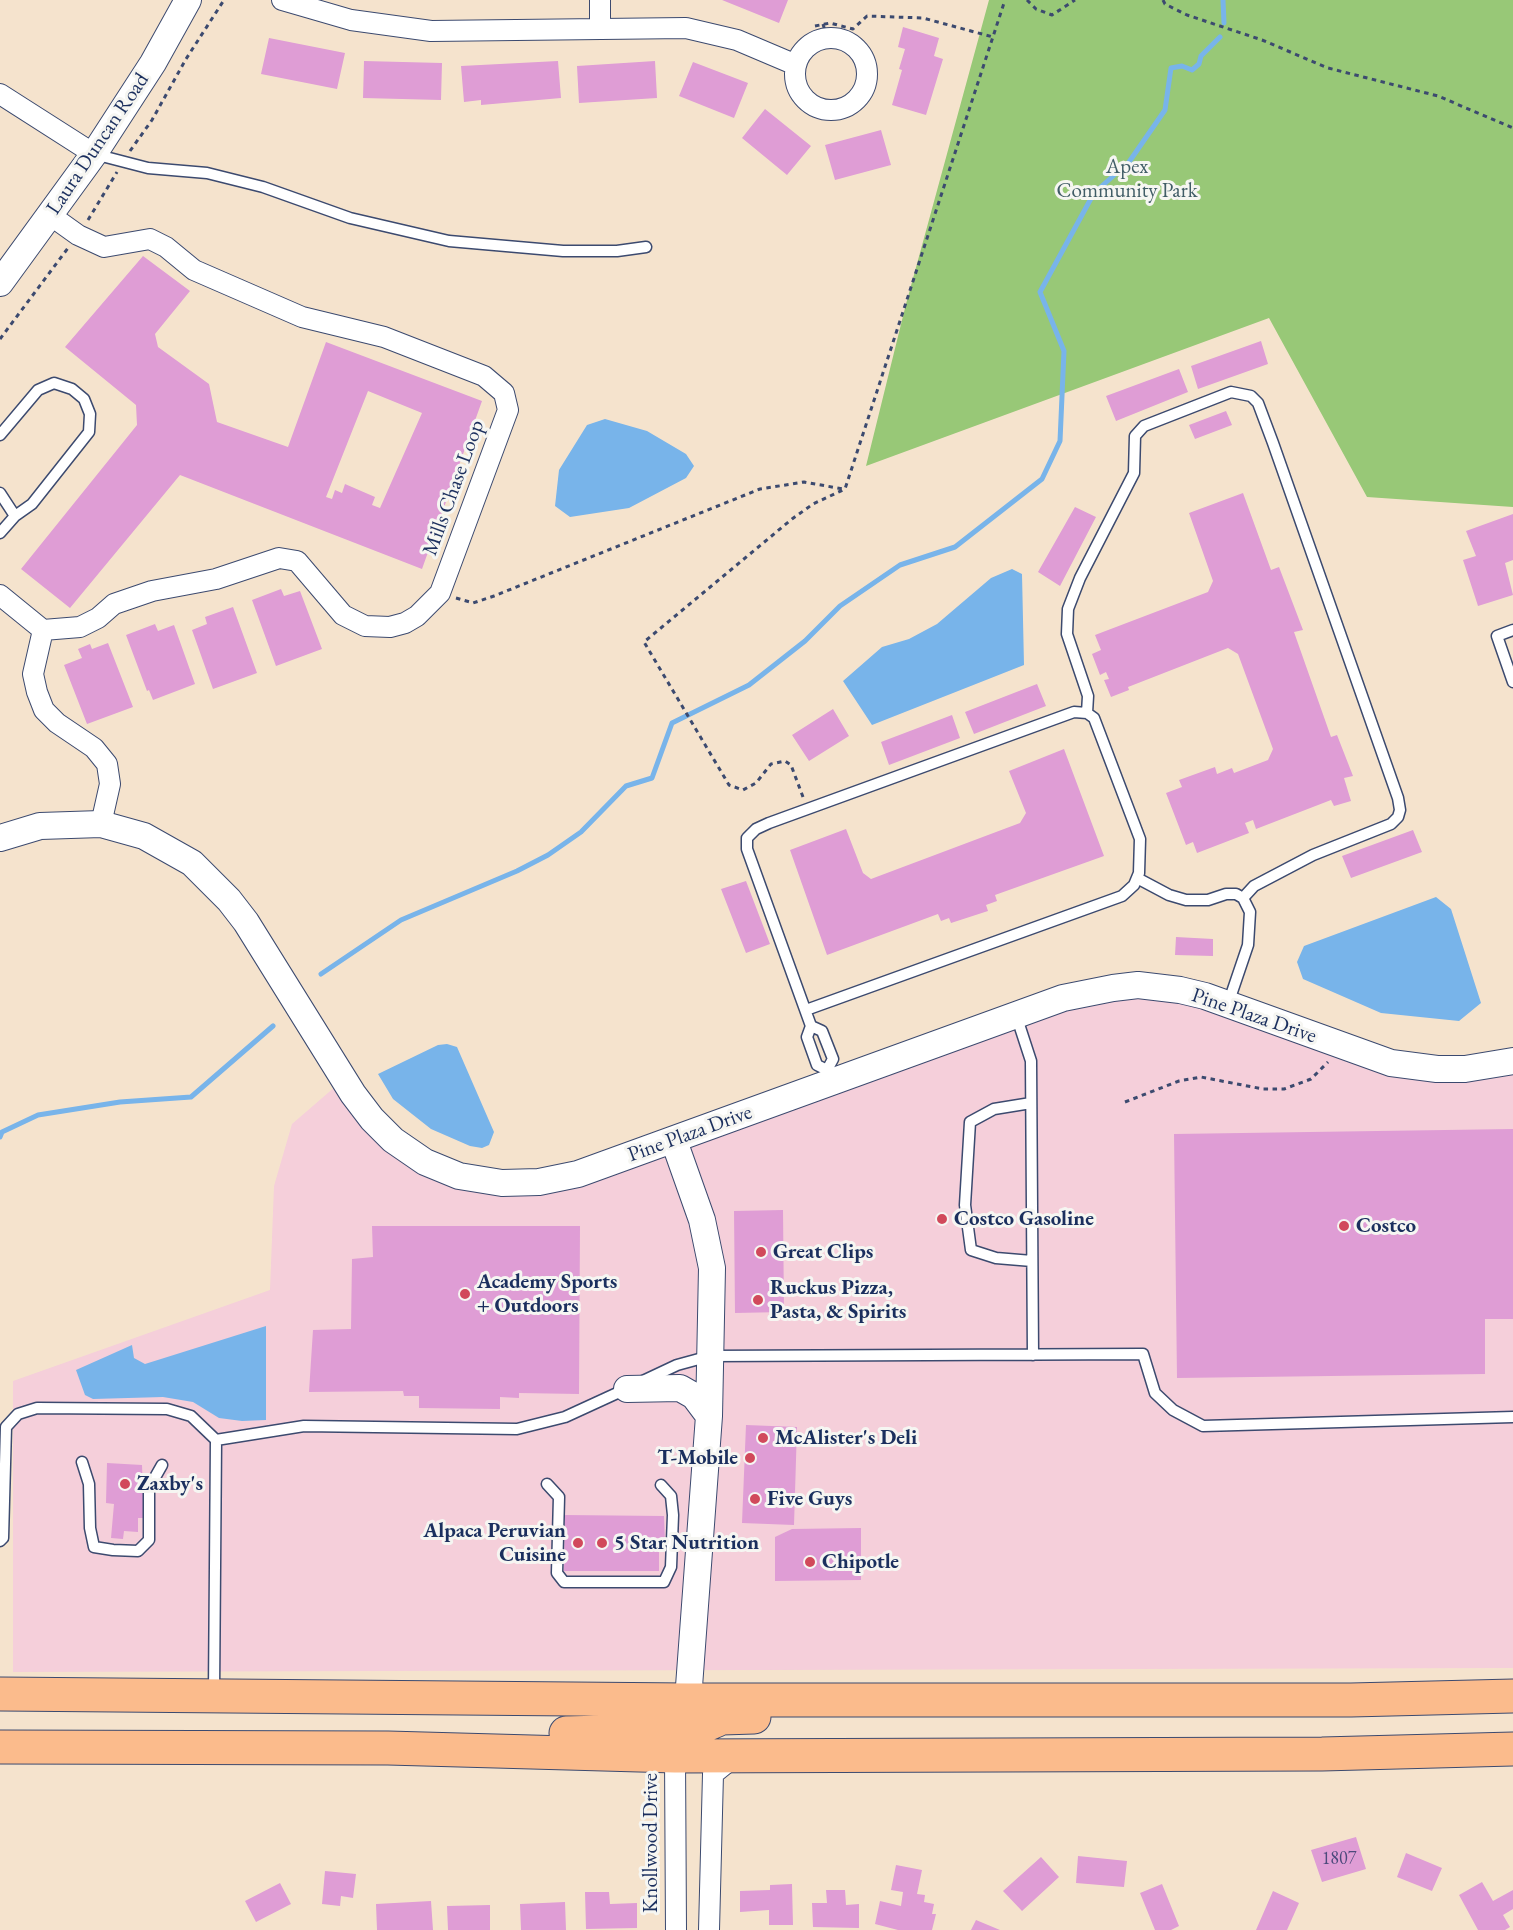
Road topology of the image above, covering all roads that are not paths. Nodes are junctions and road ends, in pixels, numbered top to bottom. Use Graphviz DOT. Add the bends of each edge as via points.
graph roads {
  1 [pos="188,0"];
  2 [pos="282,0"];
  3 [pos="600,0"];
  4 [pos="600,28"];
  5 [pos="796,65"];
  6 [pos="0,94"];
  7 [pos="94,154"];
  8 [pos="50,215"];
  9 [pos="646,247"];
  10 [pos="0,283"];
  11 [pos="0,435"];
  12 [pos="0,493"];
  13 [pos="15,516"];
  14 [pos="0,533"];
  15 [pos="0,595"];
  16 [pos="43,630"];
  17 [pos="1513,630"];
  18 [pos="1513,682"];
  19 [pos="1087,713"];
  20 [pos="101,824"];
  21 [pos="0,838"];
  22 [pos="1137,878"];
  23 [pos="1244,898"];
  24 [pos="1228,1004"];
  25 [pos="806,1010"];
  26 [pos="1016,1015"];
  27 [pos="811,1026"];
  28 [pos="1513,1061"];
  29 [pos="829,1077"];
  30 [pos="1030,1103"];
  31 [pos="674,1141"];
  32 [pos="1032,1261"];
  33 [pos="1033,1355"];
  34 [pos="710,1356"];
  35 [pos="627,1389"];
  36 [pos="709,1416"];
  37 [pos="1513,1417"];
  38 [pos="216,1440"];
  39 [pos="82,1462"];
  40 [pos="162,1465"];
  41 [pos="2,1473"];
  42 [pos="547,1484"];
  43 [pos="660,1485"];
  44 [pos="0,1541"];
  45 [pos="0,1694"];
  46 [pos="214,1695"];
  47 [pos="1513,1696"];
  48 [pos="1027,1699"];
  49 [pos="687,1700"];
  50 [pos="0,1747"];
  51 [pos="352,1747"];
  52 [pos="1513,1749"];
  53 [pos="675,1756"];
  54 [pos="737,1756"];
  55 [pos="676,1930"];
  56 [pos="709,1930"];
  1 -- 7 [label="street, Laura Duncan Road"];
  2 -- 4 [label="street" via="351,20 431,31"];
  3 -- 4 [label="street"];
  4 -- 5 [label="street" via="686,28 737,40"];
  5 -- 5 [label="street" via="821,29 850,43 865,62 866,80 859,96 850,104 838,109 815,106 798,88"];
  6 -- 7 [label="street"];
  7 -- 8 [label="street, Laura Duncan Road"];
  7 -- 9 [label="lane" via="148,168 207,173 262,187 350,218 449,241 563,251"];
  8 -- 10 [label="street, Laura Duncan Road"];
  8 -- 16 [label="street, Mills Chase Loop" via="104,248 150,239 205,275 302,317 384,337 484,376 504,393 508,410 440,593 405,623 365,626 343,615 297,561 279,558 216,579 152,591 114,604 80,627"];
  11 -- 13 [label="lane" via="38,390 54,383 72,389 84,399 90,414 89,432 32,504"];
  12 -- 13 [label="lane"];
  13 -- 14 [label="lane"];
  15 -- 16 [label="street"];
  16 -- 20 [label="street" via="33,674 37,692 44,710 94,748 107,764 110,784"];
  17 -- 18 [label="lane" via="1497,636"];
  19 -- 22 [label="lane" via="1101,730 1140,839"];
  19 -- 23 [label="lane" via="1088,696 1067,634 1068,609 1134,473 1136,436 1144,426 1231,392 1251,396 1258,403 1273,443 1400,810 1391,824 1313,855 1254,886"];
  19 -- 25 [label="lane" via="1074,712 808,809 756,829 747,837 747,849"];
  20 -- 21 [label="street, Pine Plaza Drive" via="40,826"];
  20 -- 31 [label="street, Pine Plaza Drive" via="123,828 167,847 211,880 246,922 359,1102 393,1140 425,1162 470,1178 502,1184 539,1182 578,1174"];
  22 -- 23 [label="lane" via="1186,900 1208,900 1226,894"];
  22 -- 25 [label="lane" via="1122,896"];
  23 -- 24 [label="lane" via="1250,912 1249,936"];
  24 -- 26 [label="street, Pine Plaza Drive" via="1180,990 1138,985 1090,991"];
  24 -- 28 [label="street, Pine Plaza Drive" via="1391,1063 1466,1069"];
  25 -- 27 [label="lane"];
  26 -- 29 [label="street, Pine Plaza Drive"];
  26 -- 30 [label="lane" via="1031,1061"];
  27 -- 29 [label="lane" via="807,1037 817,1065"];
  27 -- 29 [label="lane" via="822,1031 833,1059"];
  29 -- 31 [label="street, Pine Plaza Drive"];
  30 -- 32 [label="lane"];
  30 -- 32 [label="lane" via="994,1109 970,1122 965,1205 971,1250 996,1258"];
  31 -- 34 [label="street" via="708,1246 712,1291"];
  32 -- 33 [label="lane"];
  33 -- 34 [label="lane"];
  33 -- 37 [label="lane" via="1143,1354 1155,1394 1173,1410 1203,1426"];
  34 -- 35 [label="lane" via="677,1365"];
  34 -- 36 [label="street"];
  35 -- 36 [label="street" via="680,1388 699,1400"];
  35 -- 38 [label="lane" via="565,1417 517,1429 304,1426"];
  36 -- 49 [label="street"];
  38 -- 41 [label="lane" via="191,1416 167,1409 37,1408 18,1414 6,1426"];
  38 -- 46 [label="lane"];
  39 -- 40 [label="lane" via="89,1484 94,1547 138,1551 148,1539 149,1488"];
  41 -- 44 [label="lane"];
  42 -- 43 [label="lane" via="558,1497 557,1573 564,1582 664,1582 671,1567 672,1515 671,1496"];
  45 -- 46 [label="highway"];
  46 -- 49 [label="highway"];
  47 -- 48 [label="highway"];
  48 -- 49 [label="highway"];
  48 -- 53 [label="highway" via="945,1711 722,1718 701,1727"];
  49 -- 51 [label="highway" via="676,1723 641,1731 496,1734 395,1740"];
  50 -- 51 [label="highway"];
  51 -- 53 [label="highway"];
  52 -- 54 [label="highway" via="1310,1754"];
  53 -- 54 [label="highway"];
  53 -- 55 [label="street, Knollwood Drive"];
  54 -- 56 [label="street" via="713,1774"];
}
